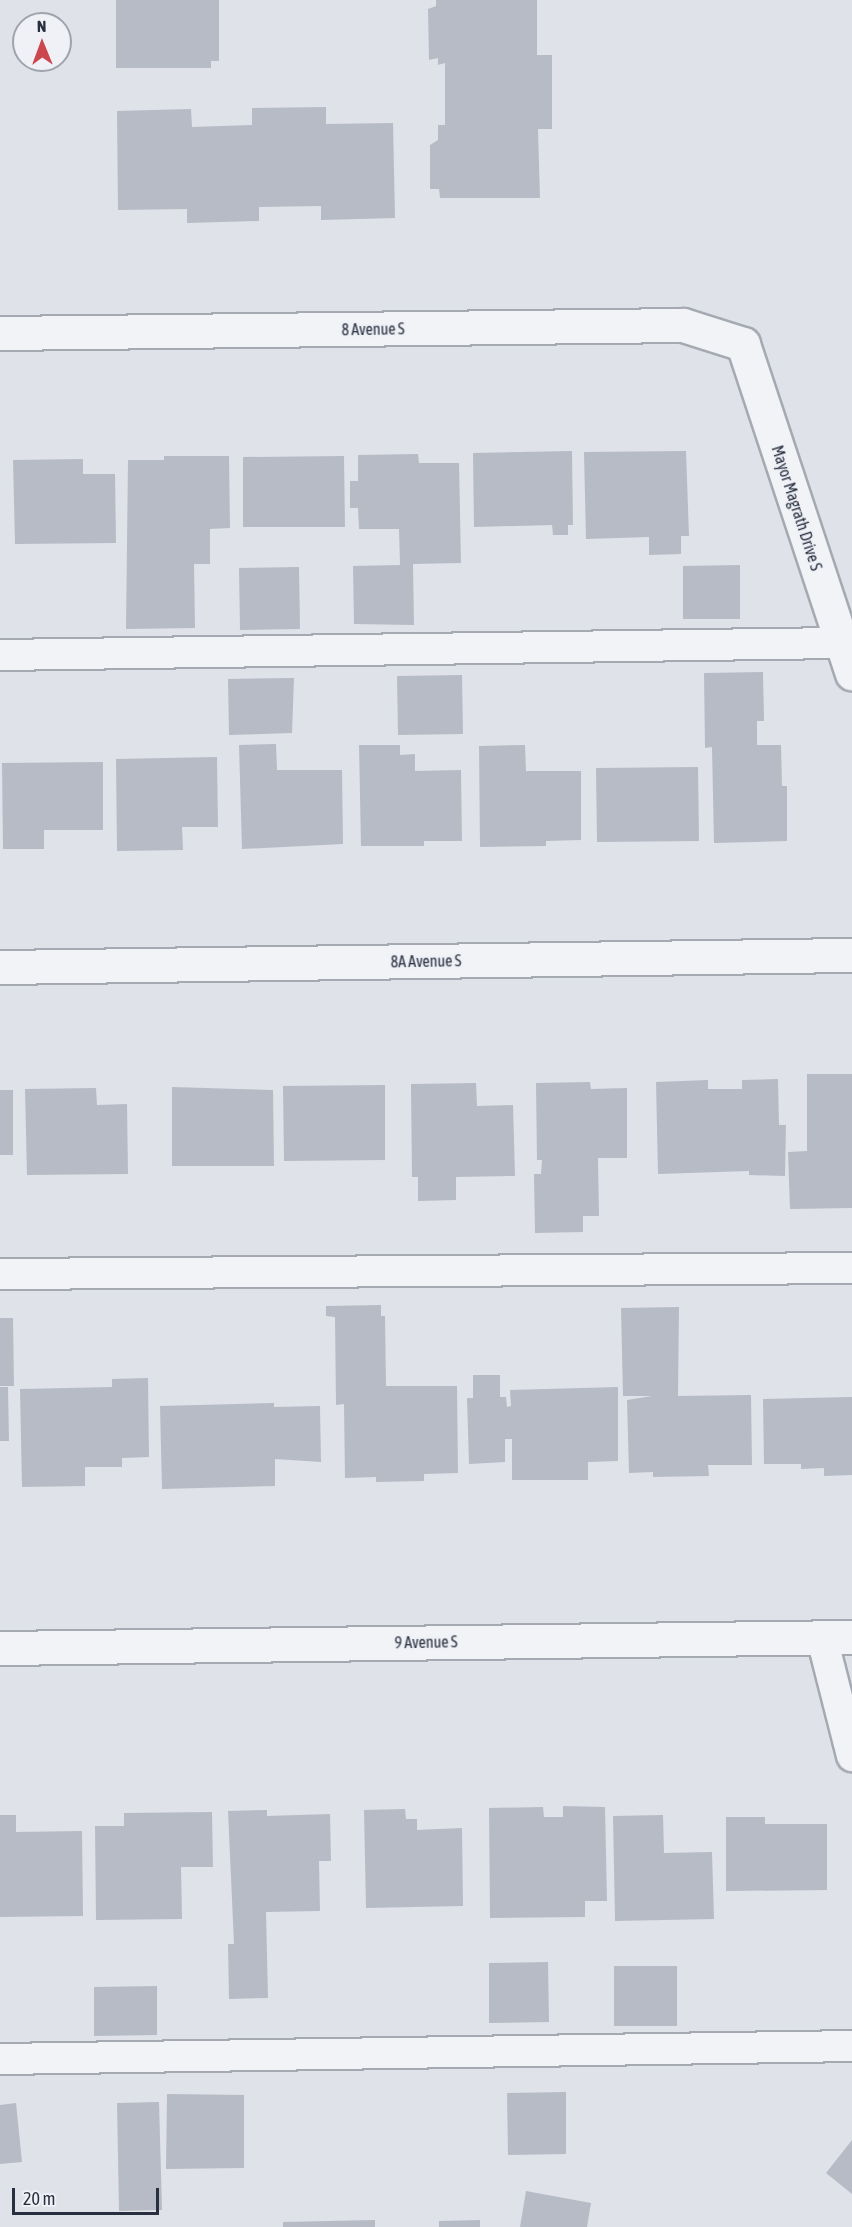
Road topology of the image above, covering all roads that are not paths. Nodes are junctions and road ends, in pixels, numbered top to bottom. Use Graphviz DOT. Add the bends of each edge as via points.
graph roads {
  1 [pos="0,333"];
  2 [pos="743,344"];
  3 [pos="0,655"];
  4 [pos="847,658"];
  5 [pos="852,955"];
  6 [pos="0,968"];
  7 [pos="852,1268"];
  8 [pos="0,1274"];
  9 [pos="837,1637"];
  10 [pos="0,1648"];
  11 [pos="852,1756"];
  12 [pos="852,2046"];
  13 [pos="0,2059"];
  1 -- 2 [label="street, 8 Avenue S" via="683,325"];
  2 -- 4 [label="street, Mayor Magrath Drive S"];
  3 -- 4 [label="lane"];
  5 -- 6 [label="street, 8A Avenue S"];
  7 -- 8 [label="lane"];
  9 -- 10 [label="street, 9 Avenue S"];
  9 -- 11 [label="lane"];
  12 -- 13 [label="lane"];
}
